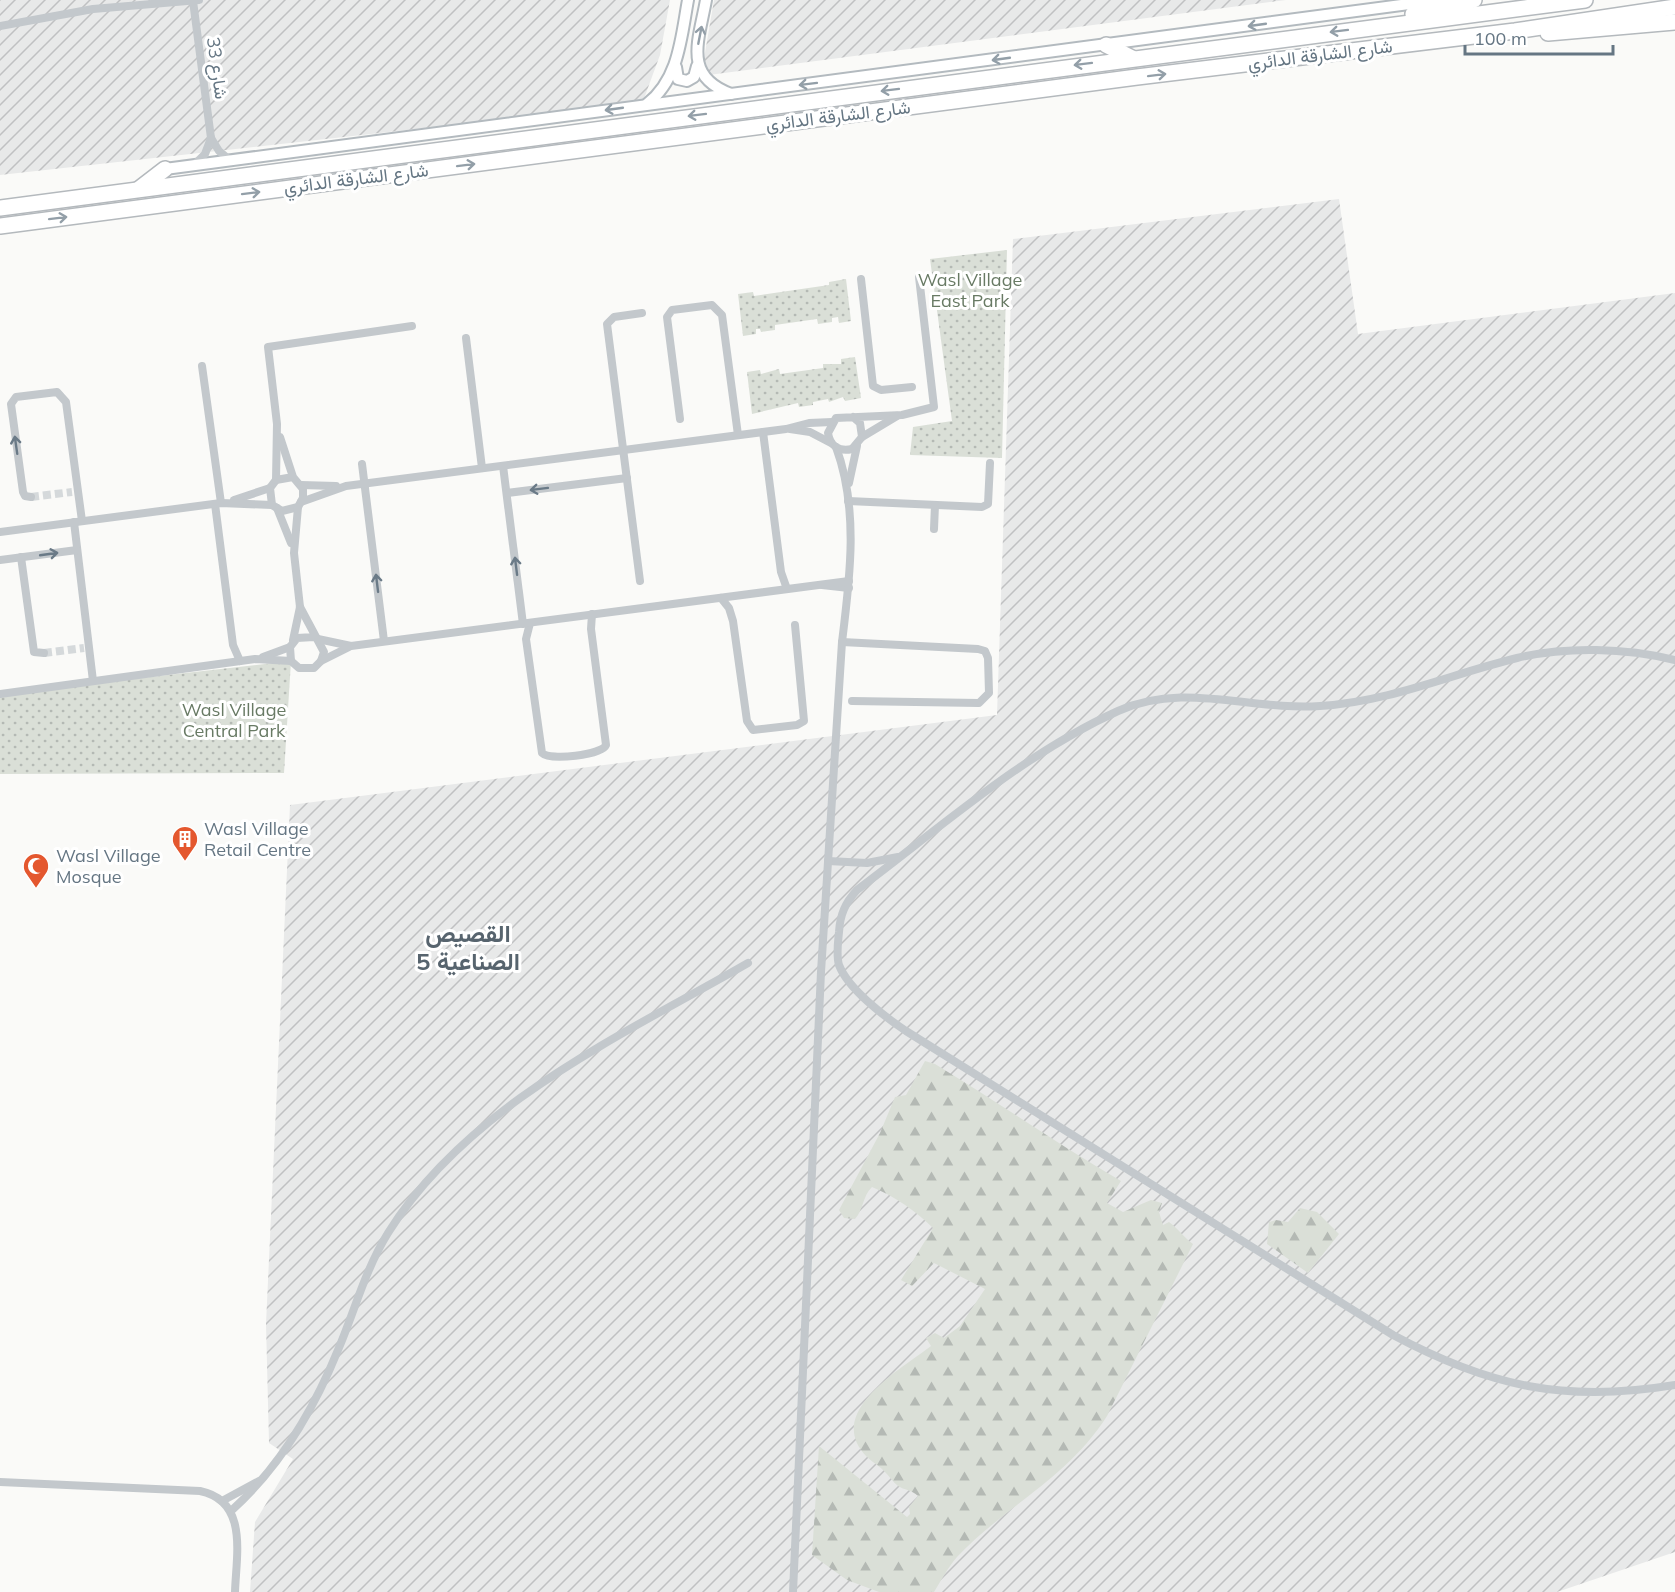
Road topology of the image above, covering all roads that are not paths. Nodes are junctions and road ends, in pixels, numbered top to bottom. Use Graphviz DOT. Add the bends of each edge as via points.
graph roads {
  1 [pos="199,0"];
  2 [pos="688,0"];
  3 [pos="706,0"];
  4 [pos="1474,0"];
  5 [pos="1585,0"];
  6 [pos="193,1"];
  7 [pos="1433,1"];
  8 [pos="1675,7"];
  9 [pos="1675,22"];
  10 [pos="1381,25"];
  11 [pos="0,26"];
  12 [pos="1515,31"];
  13 [pos="1106,45"];
  14 [pos="1132,58"];
  15 [pos="676,60"];
  16 [pos="697,66"];
  17 [pos="731,94"];
  18 [pos="647,104"];
  19 [pos="211,138"];
  20 [pos="231,161"];
  21 [pos="193,166"];
  22 [pos="165,169"];
  23 [pos="138,190"];
  24 [pos="0,207"];
  25 [pos="0,226"];
  26 [pos="919,277"];
  27 [pos="861,279"];
  28 [pos="642,313"];
  29 [pos="412,326"];
  30 [pos="466,338"];
  31 [pos="202,366"];
  32 [pos="912,387"];
  33 [pos="902,415"];
  34 [pos="853,417"];
  35 [pos="680,419"];
  36 [pos="832,422"];
  37 [pos="277,424"];
  38 [pos="786,429"];
  39 [pos="763,432"];
  40 [pos="738,435"];
  41 [pos="862,437"];
  42 [pos="833,445"];
  43 [pos="857,446"];
  44 [pos="623,450"];
  45 [pos="990,463"];
  46 [pos="362,464"];
  47 [pos="503,466"];
  48 [pos="482,468"];
  49 [pos="293,477"];
  50 [pos="627,478"];
  51 [pos="276,480"];
  52 [pos="364,484"];
  53 [pos="301,485"];
  54 [pos="346,486"];
  55 [pos="270,488"];
  56 [pos="848,491"];
  57 [pos="507,494"];
  58 [pos="31,497"];
  59 [pos="848,501"];
  60 [pos="218,503"];
  61 [pos="300,505"];
  62 [pos="935,505"];
  63 [pos="274,507"];
  64 [pos="78,522"];
  65 [pos="934,529"];
  66 [pos="0,532"];
  67 [pos="77,550"];
  68 [pos="294,553"];
  69 [pos="21,557"];
  70 [pos="0,560"];
  71 [pos="640,581"];
  72 [pos="849,584"];
  73 [pos="787,589"];
  74 [pos="721,598"];
  75 [pos="300,607"];
  76 [pos="592,614"];
  77 [pos="526,624"];
  78 [pos="795,625"];
  79 [pos="316,638"];
  80 [pos="384,642"];
  81 [pos="842,642"];
  82 [pos="291,644"];
  83 [pos="351,646"];
  84 [pos="44,653"];
  85 [pos="255,659"];
  86 [pos="1675,660"];
  87 [pos="240,661"];
  88 [pos="291,661"];
  89 [pos="321,661"];
  90 [pos="93,681"];
  91 [pos="0,694"];
  92 [pos="852,701"];
  93 [pos="905,854"];
  94 [pos="828,861"];
  95 [pos="748,963"];
  96 [pos="1675,1385"];
  97 [pos="263,1479"];
  98 [pos="0,1482"];
  99 [pos="222,1501"];
  100 [pos="231,1511"];
  101 [pos="235,1592"];
  102 [pos="793,1592"];
  1 -- 6 [label="street"];
  2 -- 15 [label="street"];
  16 -- 3 [label="street, one-way"];
  4 -- 10 [label="highway"];
  5 -- 10 [label="highway, شارع الشارقة الدائري"];
  6 -- 11 [label="street" via="93,9"];
  6 -- 19 [label="street, شارع 33"];
  7 -- 13 [label="street, one-way"];
  8 -- 12 [label="highway, شارع الشارقة الدائري"];
  9 -- 12 [label="highway" via="1561,33"];
  10 -- 14 [label="highway, شارع الشارقة الدائري, one-way"];
  25 -- 12 [label="highway, شارع الشارقة الدائري, one-way"];
  13 -- 14 [label="highway"];
  13 -- 17 [label="street, one-way"];
  14 -- 23 [label="highway, شارع الشارقة الدائري, one-way"];
  15 -- 16 [label="street" via="676,75 682,81 691,80"];
  15 -- 18 [label="street" via="669,80"];
  16 -- 17 [label="street" via="714,87"];
  17 -- 18 [label="street"];
  18 -- 20 [label="street, one-way"];
  19 -- 20 [label="street"];
  19 -- 21 [label="street" via="205,154"];
  20 -- 21 [label="street"];
  21 -- 22 [label="street"];
  22 -- 23 [label="highway"];
  23 -- 24 [label="highway, شارع الشارقة الدائري"];
  26 -- 33 [label="street" via="936,404 932,410"];
  27 -- 32 [label="street" via="873,386 881,390"];
  28 -- 44 [label="street" via="614,317 607,324"];
  29 -- 37 [label="street" via="271,345 267,350"];
  30 -- 48 [label="street"];
  31 -- 60 [label="street"];
  33 -- 34 [label="street"];
  33 -- 41 [label="street"];
  34 -- 36 [label="street" via="842,416"];
  34 -- 41 [label="street" via="860,423"];
  35 -- 40 [label="street" via="667,317 672,310 712,305 722,315"];
  36 -- 38 [label="street"];
  36 -- 42 [label="street" via="828,433"];
  37 -- 49 [label="street"];
  37 -- 51 [label="street"];
  38 -- 39 [label="street"];
  38 -- 42 [label="street" via="810,432"];
  39 -- 40 [label="street"];
  39 -- 73 [label="street" via="781,572"];
  40 -- 44 [label="street"];
  41 -- 43 [label="street"];
  42 -- 43 [label="street" via="846,450"];
  42 -- 56 [label="street"];
  43 -- 56 [label="street"];
  44 -- 47 [label="street"];
  44 -- 50 [label="street"];
  45 -- 62 [label="street" via="988,504"];
  46 -- 52 [label="street"];
  47 -- 48 [label="street"];
  47 -- 57 [label="street"];
  48 -- 52 [label="street"];
  49 -- 51 [label="street"];
  49 -- 53 [label="street"];
  50 -- 57 [label="street, one-way"];
  50 -- 71 [label="street"];
  51 -- 55 [label="street"];
  52 -- 54 [label="street"];
  80 -- 52 [label="street, one-way"];
  53 -- 54 [label="street"];
  53 -- 61 [label="street" via="304,493"];
  54 -- 61 [label="street"];
  55 -- 60 [label="street"];
  55 -- 63 [label="street"];
  56 -- 59 [label="street"];
  77 -- 57 [label="street, one-way"];
  58 -- 64 [label="street, one-way" via="23,492 13,400 51,392 61,394 66,402 72,443"];
  59 -- 62 [label="street"];
  59 -- 72 [label="street"];
  60 -- 63 [label="street"];
  60 -- 64 [label="street"];
  60 -- 87 [label="street" via="233,645"];
  61 -- 63 [label="street" via="288,511"];
  61 -- 68 [label="street"];
  62 -- 65 [label="street"];
  63 -- 68 [label="street"];
  64 -- 66 [label="street"];
  64 -- 67 [label="street"];
  69 -- 67 [label="street, one-way"];
  67 -- 90 [label="street"];
  68 -- 75 [label="street"];
  69 -- 70 [label="street"];
  69 -- 84 [label="street" via="33,652"];
  72 -- 73 [label="street"];
  72 -- 81 [label="street"];
  73 -- 74 [label="street"];
  74 -- 76 [label="street"];
  74 -- 78 [label="street" via="733,621 748,725 753,730 804,721"];
  75 -- 79 [label="street"];
  75 -- 82 [label="street"];
  76 -- 77 [label="street"];
  76 -- 77 [label="street" via="606,745 599,752 551,758 542,753"];
  77 -- 80 [label="street"];
  79 -- 82 [label="street" via="302,635"];
  79 -- 83 [label="street"];
  79 -- 89 [label="street" via="324,652"];
  80 -- 83 [label="street"];
  81 -- 92 [label="street" via="978,648 988,658 989,693 979,703"];
  81 -- 94 [label="street"];
  82 -- 85 [label="street"];
  82 -- 88 [label="street"];
  83 -- 89 [label="street"];
  85 -- 87 [label="street"];
  85 -- 88 [label="street"];
  86 -- 93 [label="street" via="1616,651 1520,657 1388,697 1318,706 1188,696 1153,699 1111,714 1042,754"];
  87 -- 90 [label="street"];
  88 -- 89 [label="street" via="303,669 314,668"];
  90 -- 91 [label="street"];
  93 -- 94 [label="street" via="867,863"];
  93 -- 96 [label="street" via="857,890 845,904 837,953 842,971 857,989 906,1031 1342,1304 1438,1359 1485,1377 1534,1389 1585,1394"];
  94 -- 102 [label="street"];
  95 -- 97 [label="street" via="539,1087 491,1121 441,1167 401,1214 379,1250 322,1386"];
  97 -- 99 [label="street"];
  97 -- 100 [label="street"];
  98 -- 99 [label="street" via="200,1491"];
  99 -- 100 [label="street"];
  100 -- 101 [label="street" via="237,1528"];
}
